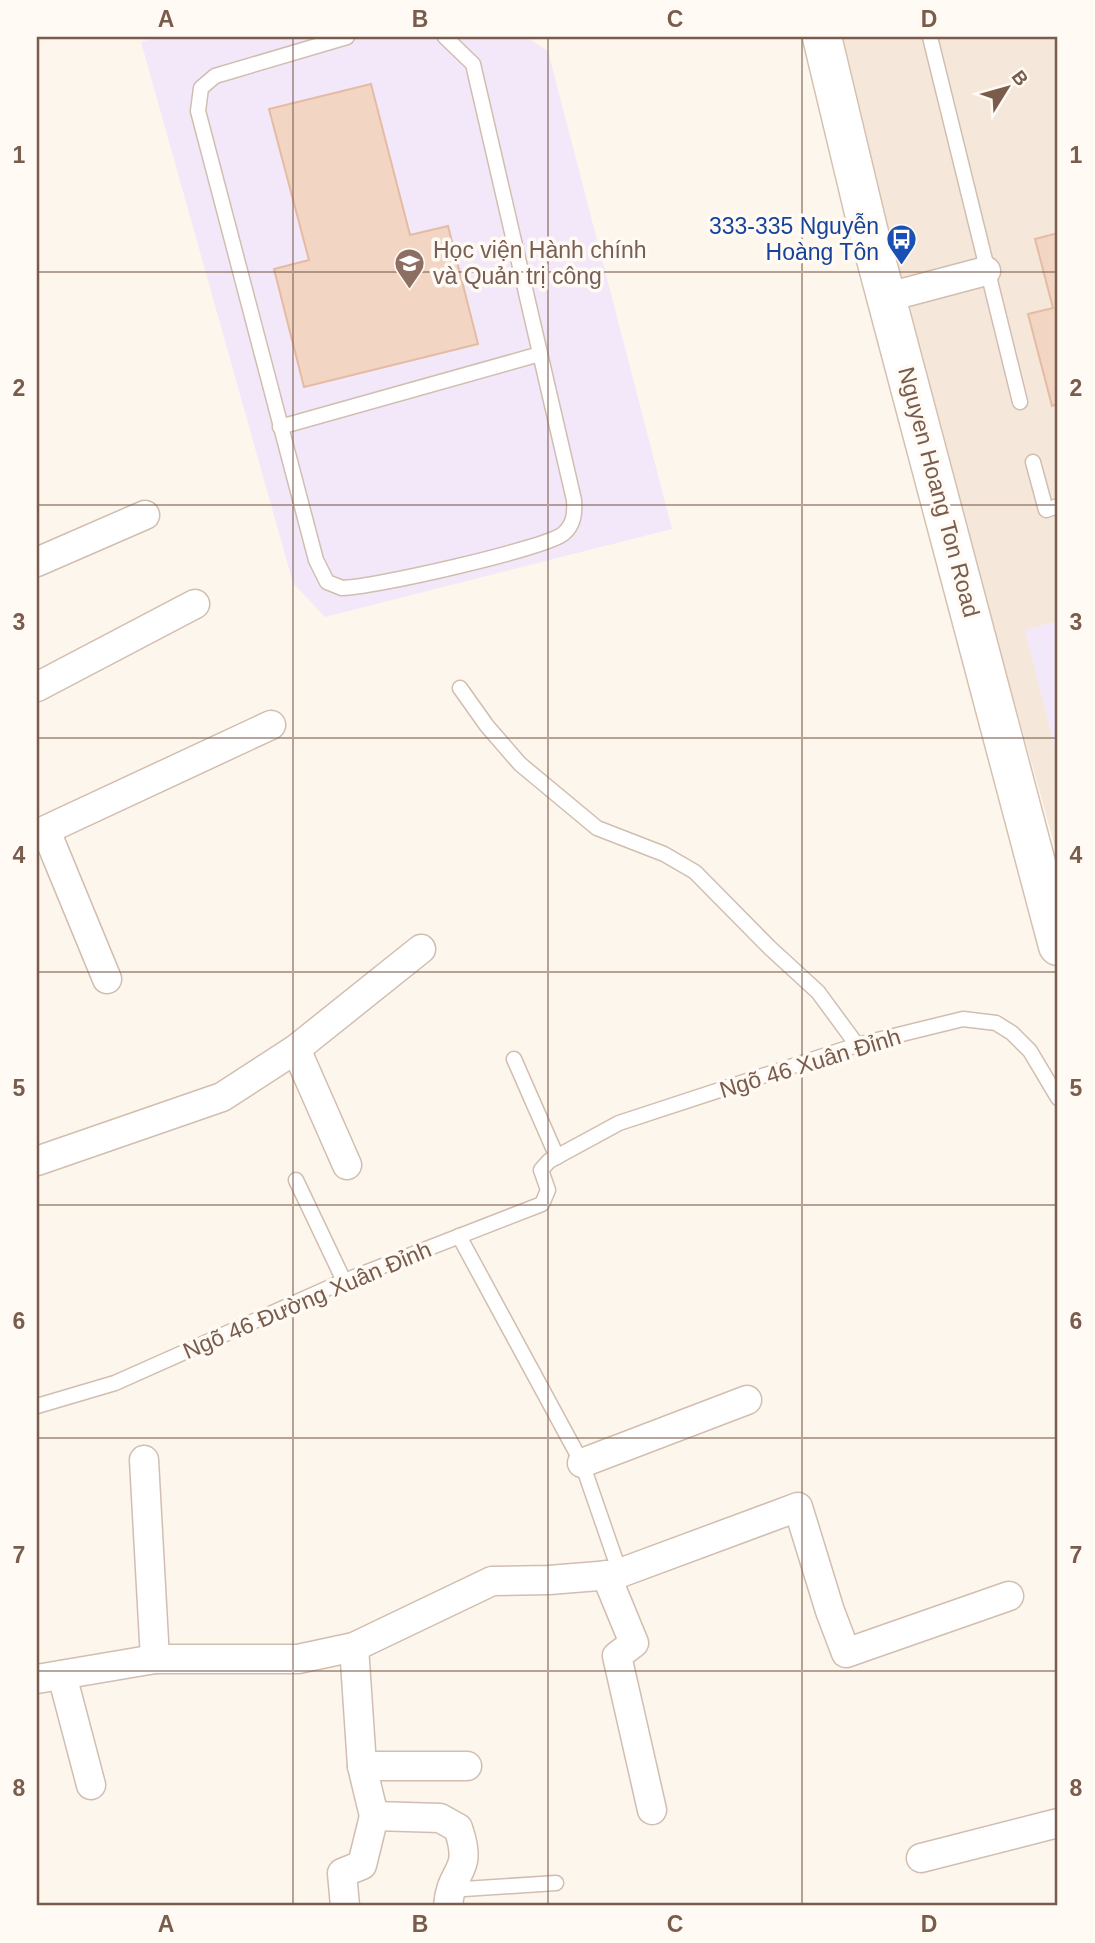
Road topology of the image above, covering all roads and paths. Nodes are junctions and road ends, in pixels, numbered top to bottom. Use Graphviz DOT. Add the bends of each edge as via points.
graph roads {
  1 [pos="347,37"];
  2 [pos="445,37"];
  3 [pos="822,37"];
  4 [pos="930,37"];
  5 [pos="986,271"];
  6 [pos="888,298"];
  7 [pos="540,354"];
  8 [pos="1020,402"];
  9 [pos="280,427"];
  10 [pos="1033,462"];
  11 [pos="1058,506"];
  12 [pos="145,515"];
  13 [pos="37,562"];
  14 [pos="195,604"];
  15 [pos="37,687"];
  16 [pos="460,688"];
  17 [pos="271,726"];
  18 [pos="41,832"];
  19 [pos="1058,946"];
  20 [pos="421,949"];
  21 [pos="107,979"];
  22 [pos="857,1045"];
  23 [pos="296,1049"];
  24 [pos="514,1059"];
  25 [pos="1058,1098"];
  26 [pos="557,1157"];
  27 [pos="37,1161"];
  28 [pos="347,1164"];
  29 [pos="541,1170"];
  30 [pos="296,1180"];
  31 [pos="459,1236"];
  32 [pos="344,1281"];
  33 [pos="747,1400"];
  34 [pos="37,1406"];
  35 [pos="145,1460"];
  36 [pos="582,1463"];
  37 [pos="612,1574"];
  38 [pos="1009,1596"];
  39 [pos="354,1647"];
  40 [pos="155,1659"];
  41 [pos="49,1677"];
  42 [pos="362,1766"];
  43 [pos="467,1766"];
  44 [pos="91,1785"];
  45 [pos="652,1810"];
  46 [pos="374,1816"];
  47 [pos="1058,1823"];
  48 [pos="921,1858"];
  49 [pos="556,1883"];
  50 [pos="449,1898"];
  51 [pos="345,1906"];
  1 -- 9 [label="lane" via="215,76 201,88 198,111"];
  2 -- 7 [label="lane" via="473,64"];
  3 -- 6 [label="main road, Nguyen Hoang Ton Road"];
  4 -- 5 [label="lane"];
  5 -- 6 [label="street"];
  5 -- 8 [label="lane"];
  6 -- 19 [label="main road, Nguyen Hoang Ton Road"];
  7 -- 9 [label="lane"];
  7 -- 9 [label="lane" via="575,517 563,534 532,547 355,588 327,582 316,560"];
  10 -- 11 [label="lane" via="1046,510"];
  12 -- 13 [label="street"];
  14 -- 15 [label="street"];
  16 -- 22 [label="lane" via="520,764 597,828 664,854 695,872 818,992"];
  17 -- 18 [label="street"];
  18 -- 21 [label="street"];
  20 -- 23 [label="street"];
  22 -- 25 [label="lane, Ngõ 46 Xuân Đỉnh" via="963,1019 996,1023 1031,1051"];
  22 -- 26 [label="lane, Ngõ 46 Xuân Đỉnh" via="619,1124"];
  23 -- 27 [label="street" via="222,1097"];
  23 -- 28 [label="street"];
  24 -- 26 [label="lane"];
  26 -- 29 [label="lane, Ngõ 46 Xuân Đỉnh"];
  29 -- 31 [label="lane, Ngõ 46 Đường Xuân Đỉnh" via="548,1190 542,1204"];
  30 -- 32 [label="lane"];
  31 -- 32 [label="lane, Ngõ 46 Đường Xuân Đỉnh"];
  31 -- 36 [label="lane"];
  32 -- 34 [label="lane, Ngõ 46 Đường Xuân Đỉnh" via="115,1383"];
  33 -- 36 [label="street"];
  35 -- 40 [label="street"];
  36 -- 37 [label="lane"];
  37 -- 38 [label="street" via="798,1507 846,1653"];
  37 -- 39 [label="street" via="492,1581"];
  37 -- 45 [label="street" via="634,1643 617,1656"];
  39 -- 40 [label="street" via="298,1659"];
  39 -- 42 [label="street"];
  40 -- 41 [label="street"];
  41 -- 44 [label="street"];
  42 -- 43 [label="street"];
  42 -- 46 [label="street"];
  46 -- 50 [label="street" via="440,1818 458,1828 467,1853"];
  46 -- 51 [label="street" via="362,1866 342,1873"];
  47 -- 48 [label="street"];
  49 -- 50 [label="lane"];
}
